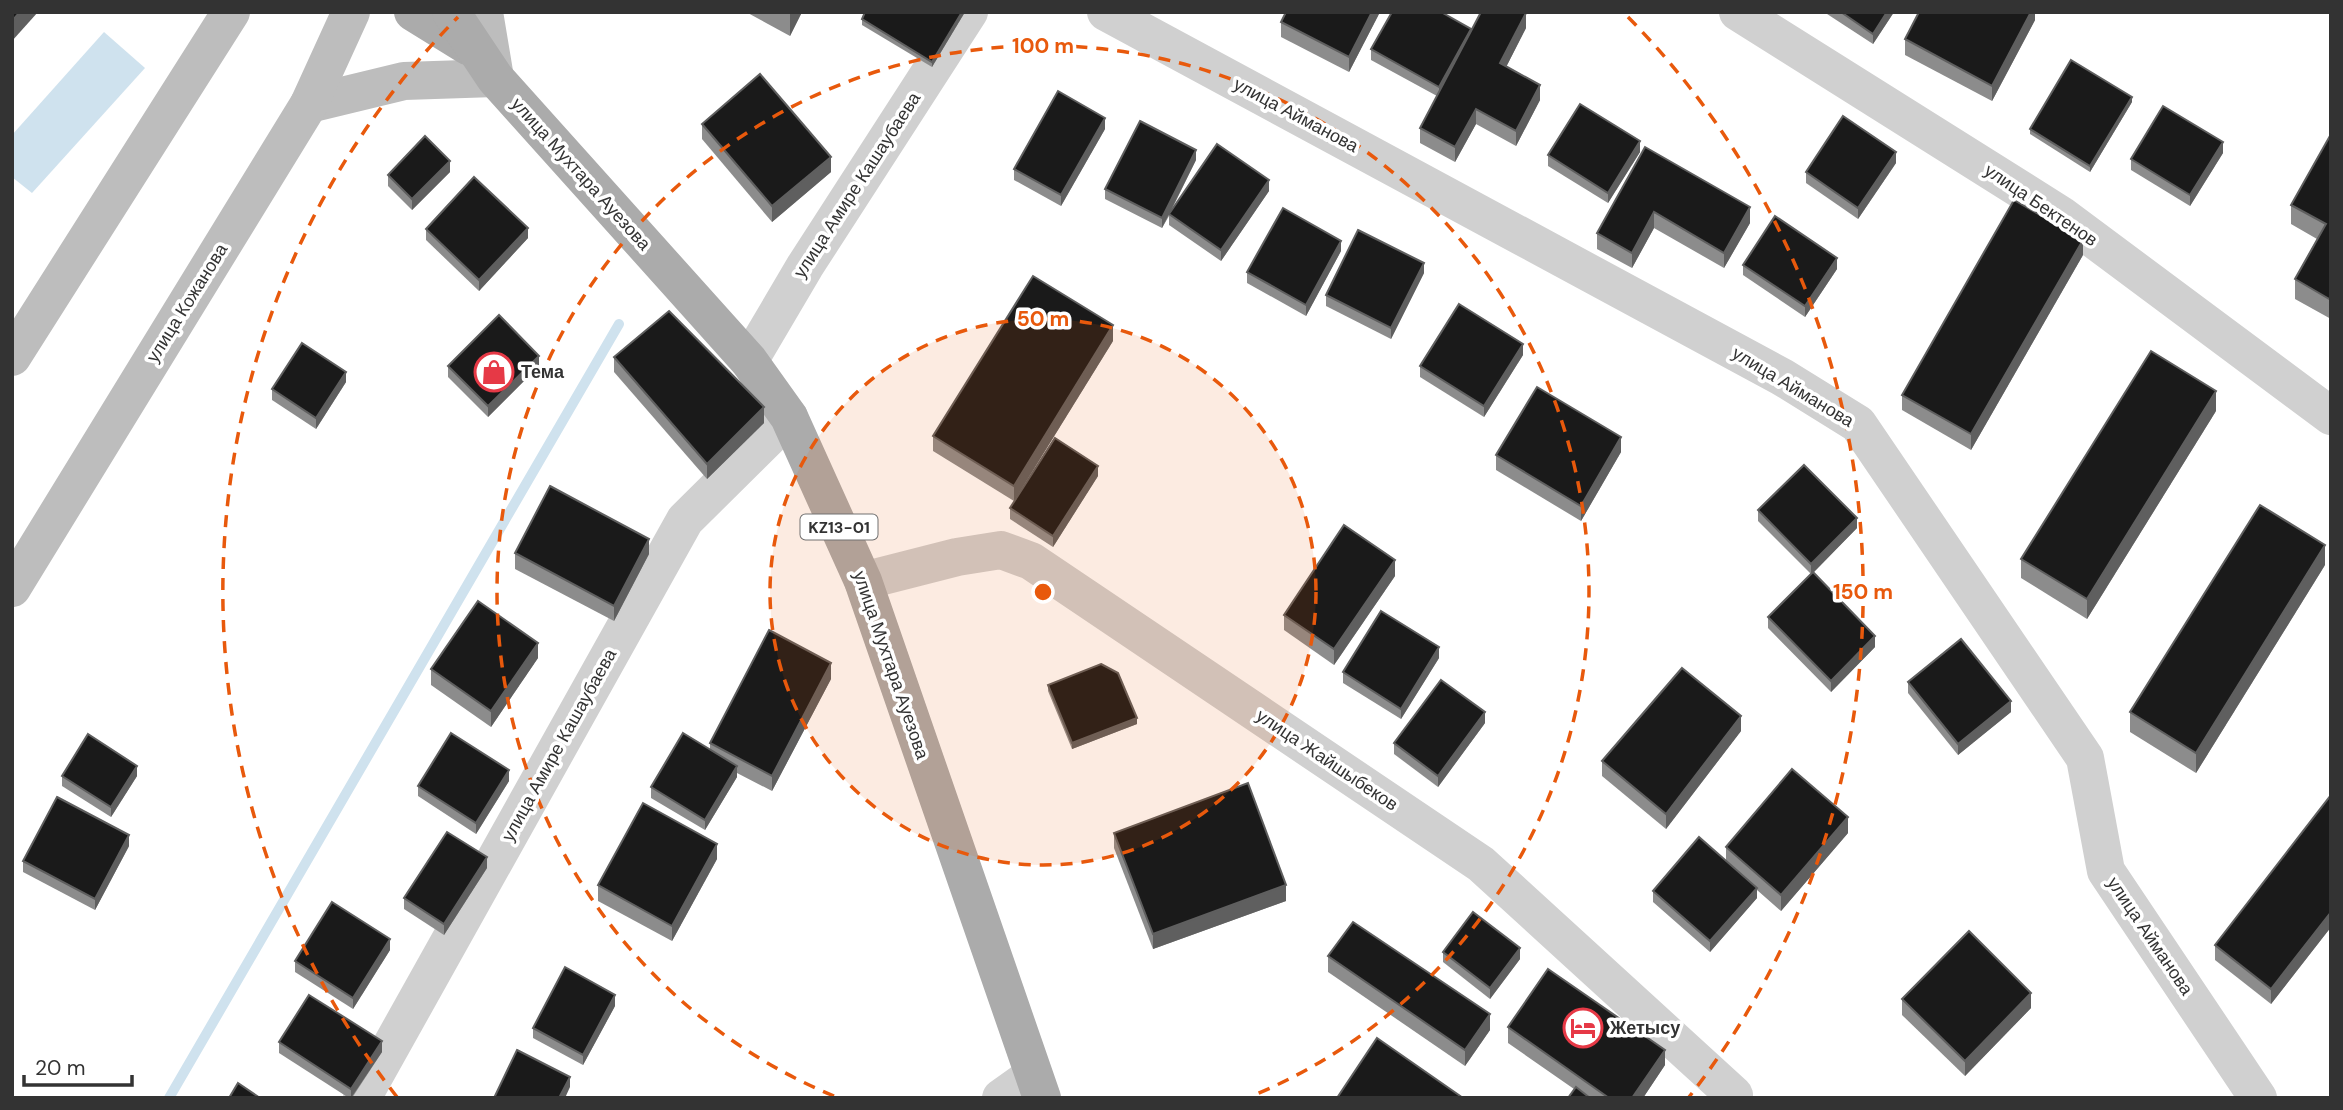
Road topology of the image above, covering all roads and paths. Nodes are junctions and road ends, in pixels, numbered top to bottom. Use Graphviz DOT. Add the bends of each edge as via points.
graph roads {
  1 [pos="351,12"];
  2 [pos="413,12"];
  3 [pos="451,12"];
  4 [pos="484,12"];
  5 [pos="969,12"];
  6 [pos="1106,12"];
  7 [pos="1738,12"];
  8 [pos="224,16"];
  9 [pos="485,64"];
  10 [pos="309,104"];
  11 [pos="12,357"];
  12 [pos="749,361"];
  13 [pos="2331,416"];
  14 [pos="789,417"];
  15 [pos="863,580"];
  16 [pos="12,588"];
  17 [pos="1037,1086"];
  18 [pos="362,1098"];
  19 [pos="1001,1098"];
  20 [pos="1733,1098"];
  21 [pos="2258,1098"];
  1 -- 10 [label="street, улица Кожанова"];
  2 -- 9 [label="main road, улица Мухтара Ауезова / KZ13-01"];
  3 -- 9 [label="main road, улица Мухтара Ауезова / KZ13-01"];
  4 -- 9 [label="street"];
  5 -- 12 [label="street, улица Амире Кашаубаева" via="804,266"];
  6 -- 21 [label="street, улица Айманова" via="1782,377 1858,424 2085,758 2106,871"];
  7 -- 13 [label="street, улица Бектенов" via="2061,215"];
  8 -- 11 [label="street"];
  9 -- 10 [label="street"];
  9 -- 12 [label="main road, улица Мухтара Ауезова / KZ13-01"];
  10 -- 16 [label="street, улица Кожанова"];
  12 -- 14 [label="main road, улица Мухтара Ауезова / KZ13-01"];
  14 -- 15 [label="main road, улица Мухтара Ауезова / KZ13-01"];
  14 -- 18 [label="street, улица Амире Кашаубаева" via="685,520"];
  15 -- 17 [label="main road, улица Мухтара Ауезова / KZ13-01"];
  15 -- 20 [label="street, улица Жайшыбеков" via="1001,550 1031,561 1481,864"];
  17 -- 19 [label="street"];
}
